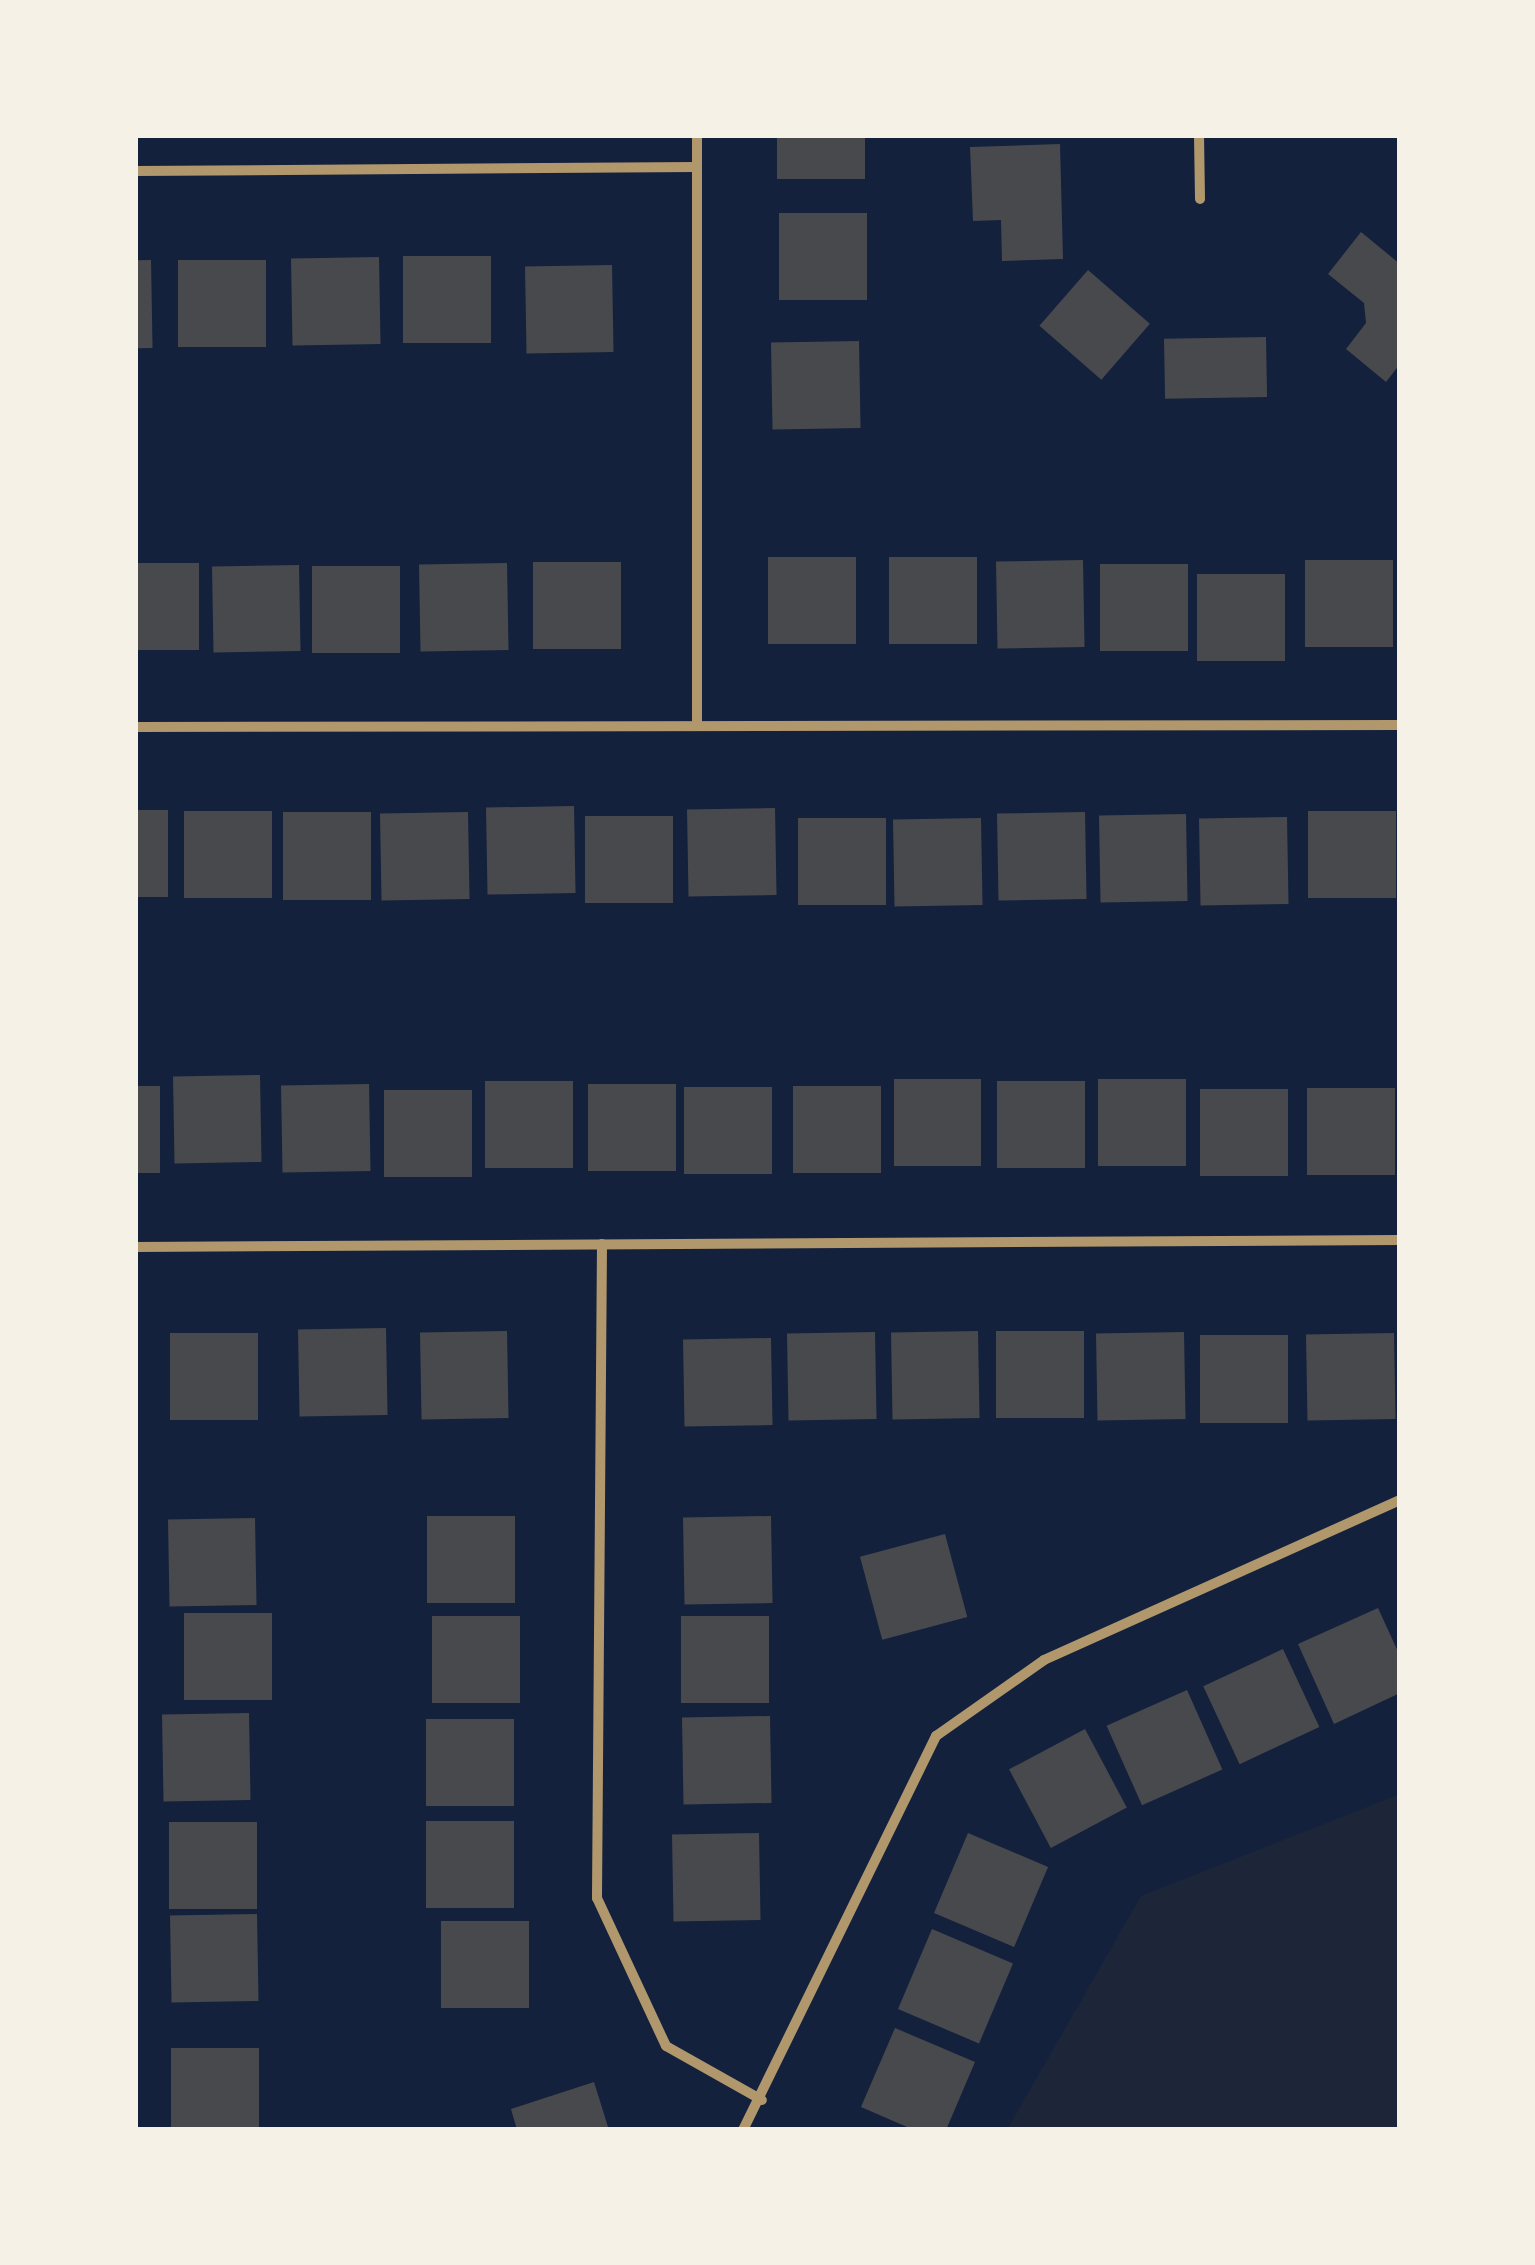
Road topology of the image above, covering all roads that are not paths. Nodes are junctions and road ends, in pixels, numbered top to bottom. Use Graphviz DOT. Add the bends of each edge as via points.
graph roads {
  1 [pos="697,135"];
  2 [pos="1199,135"];
  3 [pos="697,168"];
  4 [pos="135,171"];
  5 [pos="1200,199"];
  6 [pos="697,722"];
  7 [pos="1400,725"];
  8 [pos="135,727"];
  9 [pos="1400,1240"];
  10 [pos="602,1244"];
  11 [pos="135,1247"];
  12 [pos="1400,1500"];
  13 [pos="762,2100"];
  14 [pos="743,2130"];
  1 -- 3 [label="street"];
  2 -- 5 [label="street"];
  3 -- 4 [label="street"];
  3 -- 6 [label="street"];
  6 -- 7 [label="street"];
  6 -- 8 [label="street"];
  9 -- 10 [label="street"];
  10 -- 11 [label="street"];
  10 -- 13 [label="street" via="597,1898 666,2046"];
  12 -- 13 [label="street" via="1044,1660 936,1736"];
  13 -- 14 [label="street"];
}
